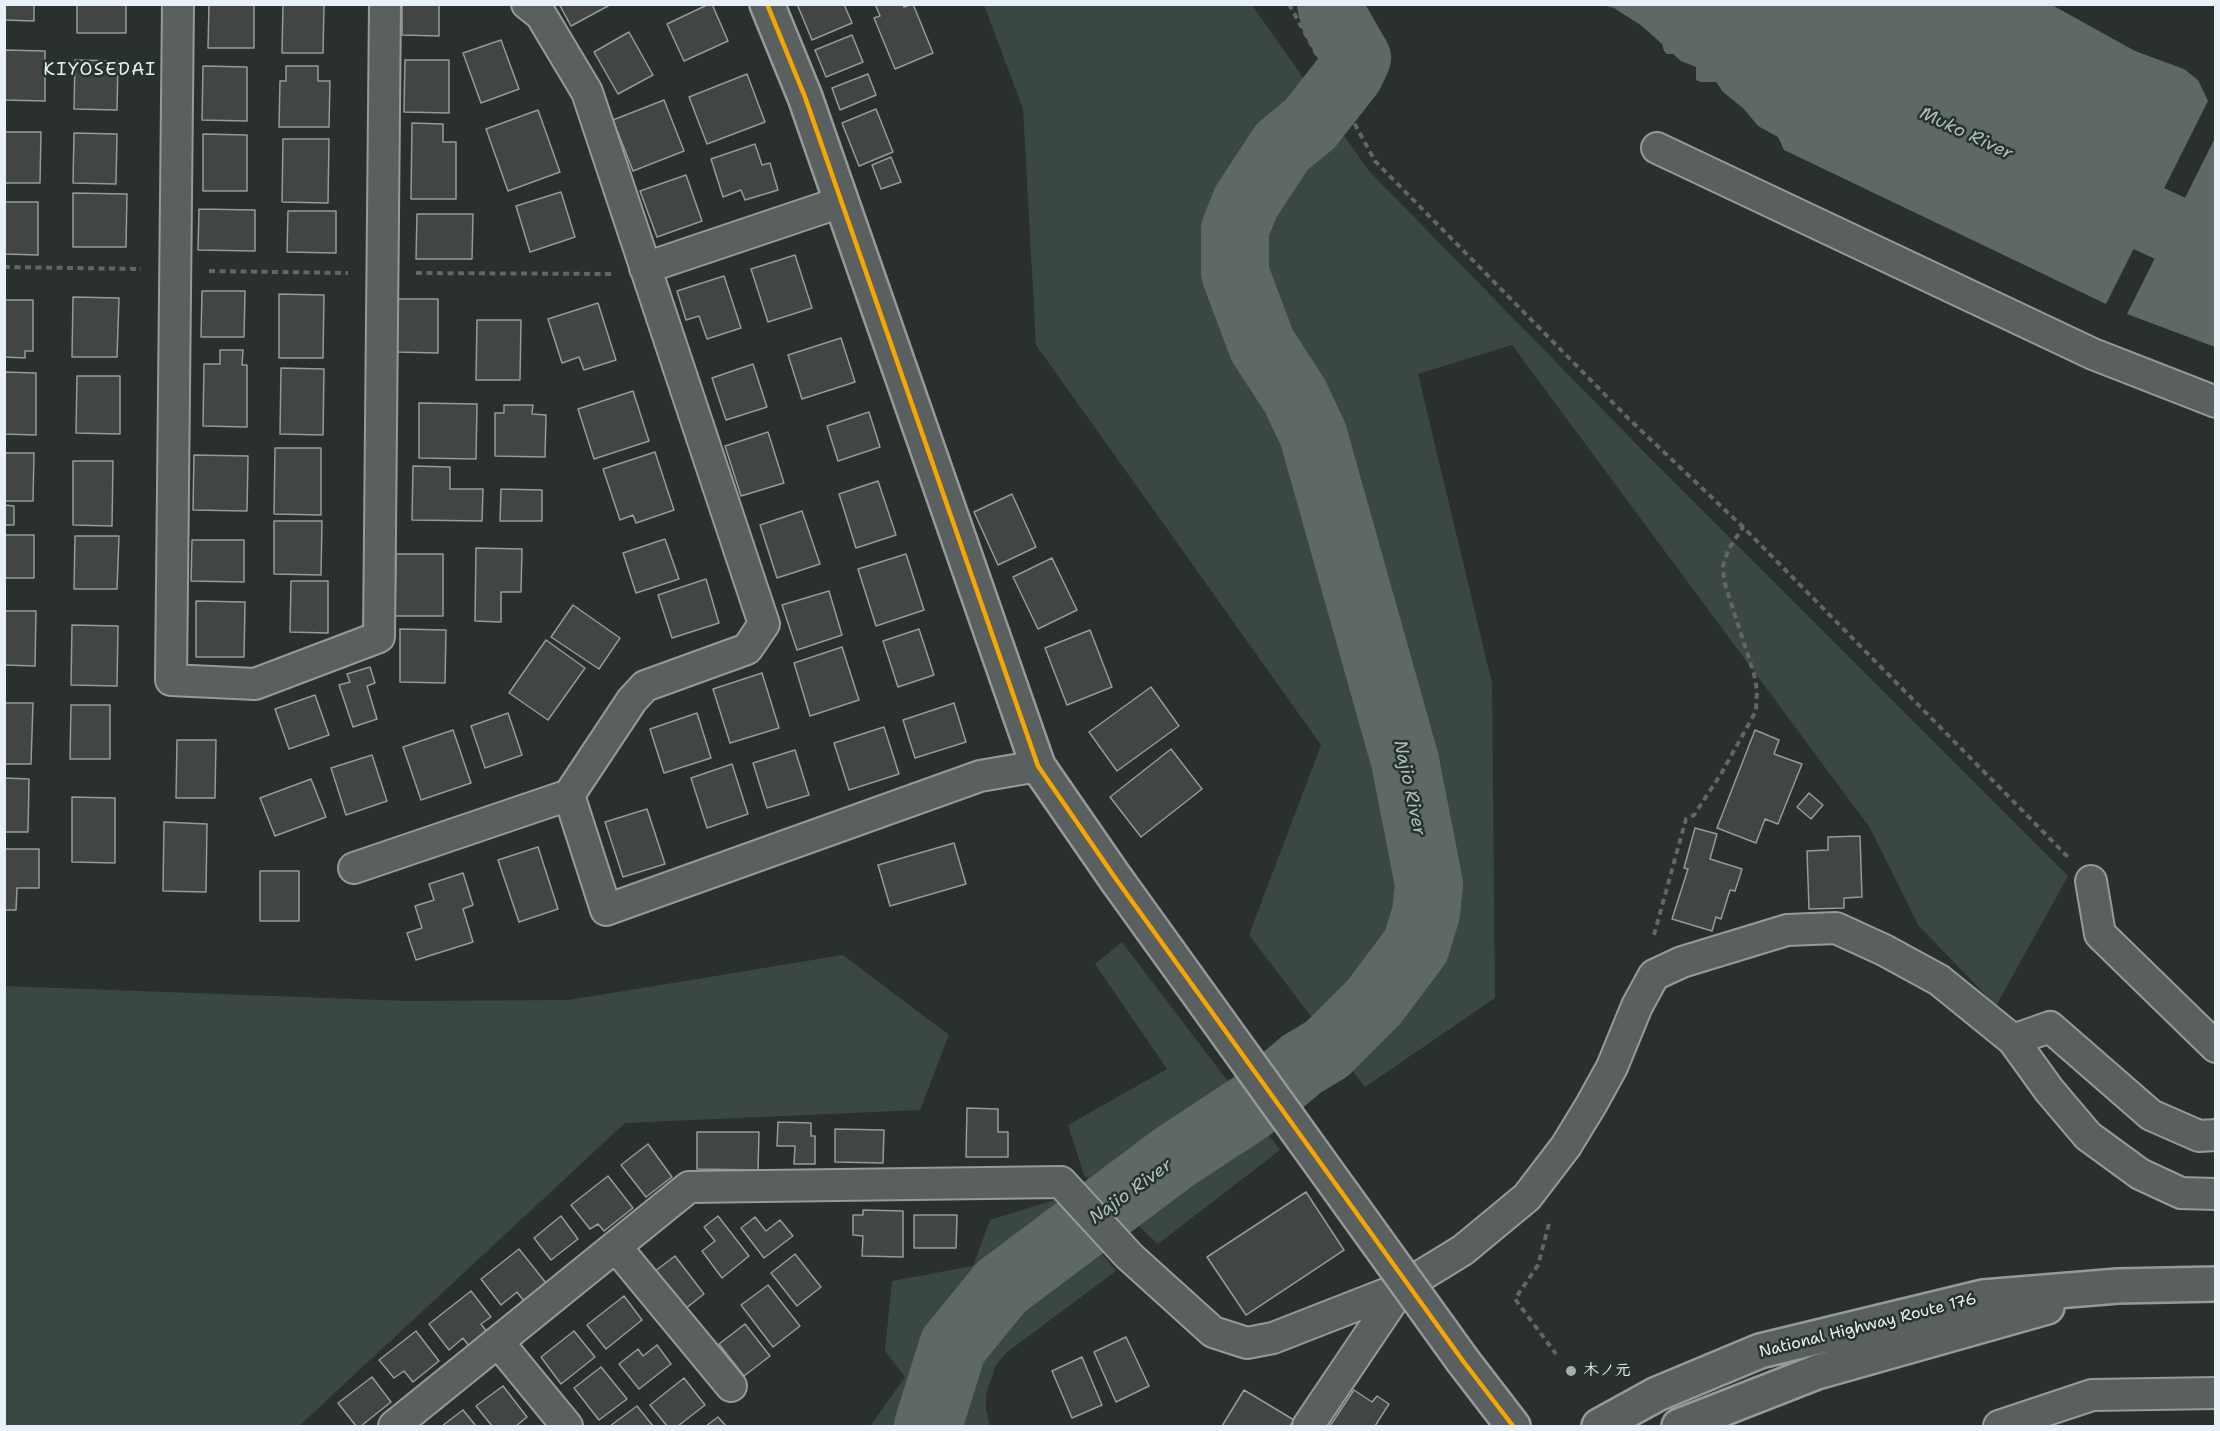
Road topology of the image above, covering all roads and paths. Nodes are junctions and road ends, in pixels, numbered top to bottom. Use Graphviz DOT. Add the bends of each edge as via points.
graph roads {
  1 [pos="178,4"];
  2 [pos="385,4"];
  3 [pos="527,4"];
  4 [pos="767,4"];
  5 [pos="1289,4"];
  6 [pos="1657,148"];
  7 [pos="841,202"];
  8 [pos="4,267"];
  9 [pos="175,270"];
  10 [pos="632,271"];
  11 [pos="382,273"];
  12 [pos="2216,402"];
  13 [pos="1743,527"];
  14 [pos="1038,766"];
  15 [pos="569,795"];
  16 [pos="354,868"];
  17 [pos="2091,882"];
  18 [pos="1652,943"];
  19 [pos="2013,1040"];
  20 [pos="2216,1047"];
  21 [pos="2216,1135"];
  22 [pos="2216,1194"];
  23 [pos="1550,1221"];
  24 [pos="616,1247"];
  25 [pos="2216,1284"];
  26 [pos="2118,1286"];
  27 [pos="1401,1288"];
  28 [pos="498,1342"];
  29 [pos="1556,1354"];
  30 [pos="731,1386"];
  31 [pos="2216,1393"];
  32 [pos="394,1426"];
  33 [pos="567,1426"];
  34 [pos="1308,1426"];
  35 [pos="1514,1426"];
  36 [pos="1599,1426"];
  37 [pos="1679,1426"];
  38 [pos="2000,1426"];
  1 -- 9 [label="street"];
  2 -- 11 [label="street"];
  3 -- 10 [label="street" via="541,15 587,93"];
  4 -- 7 [label="main road" via="806,97"];
  5 -- 13 [label="path" via="1375,161 1629,419"];
  6 -- 12 [label="street" via="2093,354"];
  7 -- 10 [label="street"];
  7 -- 14 [label="main road"];
  8 -- 9 [label="path"];
  9 -- 11 [label="path"];
  9 -- 11 [label="street" via="171,680 255,684 378,637"];
  10 -- 11 [label="path"];
  10 -- 15 [label="street" via="764,624 747,649 645,686"];
  13 -- 17 [label="path"];
  13 -- 18 [label="path" via="1728,550 1724,581 1754,674 1756,711 1721,774 1694,815 1686,819"];
  14 -- 15 [label="street" via="980,776 606,910"];
  14 -- 35 [label="main road, bridge" via="1463,1361"];
  15 -- 16 [label="street"];
  17 -- 20 [label="street" via="2100,934"];
  19 -- 21 [label="street" via="2050,1028 2151,1116 2199,1136"];
  19 -- 22 [label="street" via="2088,1136 2140,1174 2181,1193"];
  19 -- 27 [label="street" via="1939,980 1836,928 1787,930 1682,962 1654,975 1591,1105 1527,1197 1463,1250"];
  23 -- 29 [label="path" via="1538,1265 1515,1299"];
  24 -- 27 [label="street" via="689,1187 1061,1182 1129,1256 1213,1332 1247,1343 1273,1338"];
  24 -- 28 [label="street"];
  24 -- 30 [label="street"];
  25 -- 26 [label="main road, National Highway Route 176"];
  26 -- 36 [label="main road, National Highway Route 176" via="1983,1297 1760,1351 1657,1394"];
  26 -- 37 [label="main road, National Highway Route 176" via="1817,1372"];
  27 -- 34 [label="street"];
  28 -- 32 [label="street"];
  28 -- 33 [label="street"];
  31 -- 38 [label="street" via="2092,1395"];
}
